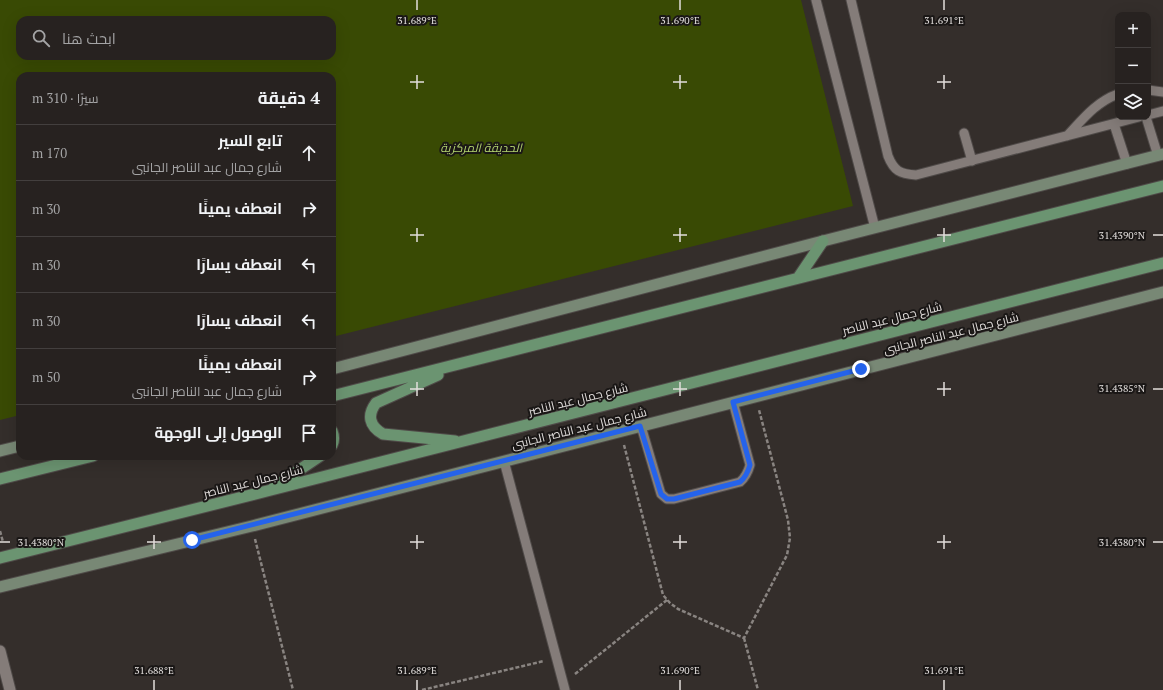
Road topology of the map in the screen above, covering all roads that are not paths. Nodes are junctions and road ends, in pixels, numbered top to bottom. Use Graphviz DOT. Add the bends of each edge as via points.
graph roads {
  1 [pos="816,0"];
  2 [pos="851,0"];
  3 [pos="1151,90"];
  4 [pos="1163,92"];
  5 [pos="1115,95"];
  6 [pos="1163,111"];
  7 [pos="1151,115"];
  8 [pos="1128,120"];
  9 [pos="1148,120"];
  10 [pos="1114,124"];
  11 [pos="964,133"];
  12 [pos="1068,136"];
  13 [pos="1160,155"];
  14 [pos="972,161"];
  15 [pos="1127,164"];
  16 [pos="1163,186"];
  17 [pos="875,228"];
  18 [pos="823,241"];
  19 [pos="1163,263"];
  20 [pos="798,278"];
  21 [pos="1163,292"];
  22 [pos="466,362"];
  23 [pos="336,368"];
  24 [pos="336,395"];
  25 [pos="733,402"];
  26 [pos="640,426"];
  27 [pos="464,441"];
  28 [pos="16,447"];
  29 [pos="0,451"];
  30 [pos="78,460"];
  31 [pos="314,460"];
  32 [pos="504,461"];
  33 [pos="0,480"];
  34 [pos="267,491"];
  35 [pos="0,558"];
  36 [pos="0,587"];
  37 [pos="0,650"];
  38 [pos="564,687"];
  39 [pos="10,690"];
  1 -- 17 [label="lane"];
  2 -- 14 [label="lane" via="892,165 907,175 916,175"];
  3 -- 4 [label="lane"];
  5 -- 12 [label="lane" via="1094,108"];
  6 -- 7 [label="lane"];
  8 -- 10 [label="lane"];
  9 -- 13 [label="lane"];
  10 -- 12 [label="lane"];
  10 -- 15 [label="lane"];
  11 -- 14 [label="lane"];
  12 -- 14 [label="lane"];
  13 -- 15 [label="main road"];
  15 -- 17 [label="main road"];
  16 -- 20 [label="main road"];
  17 -- 18 [label="main road"];
  18 -- 20 [label="main road"];
  18 -- 23 [label="main road"];
  19 -- 27 [label="main road, شارع جمال عبد الناصر"];
  20 -- 22 [label="main road"];
  21 -- 25 [label="main road, شارع جمال عبد الناصر الجانبى"];
  22 -- 24 [label="main road"];
  22 -- 27 [label="main road" via="376,403 370,416 376,430 383,434"];
  25 -- 26 [label="main road, شارع جمال عبد الناصر الجانبى"];
  25 -- 26 [label="lane" via="750,465 745,478 740,482 667,499 661,494"];
  26 -- 32 [label="main road, شارع جمال عبد الناصر الجانبى"];
  27 -- 34 [label="main road, شارع جمال عبد الناصر"];
  28 -- 29 [label="main road"];
  30 -- 33 [label="main road"];
  31 -- 34 [label="main road"];
  32 -- 36 [label="main road, شارع جمال عبد الناصر الجانبى"];
  32 -- 38 [label="lane"];
  34 -- 35 [label="main road, شارع جمال عبد الناصر"];
  37 -- 39 [label="street"];
}
